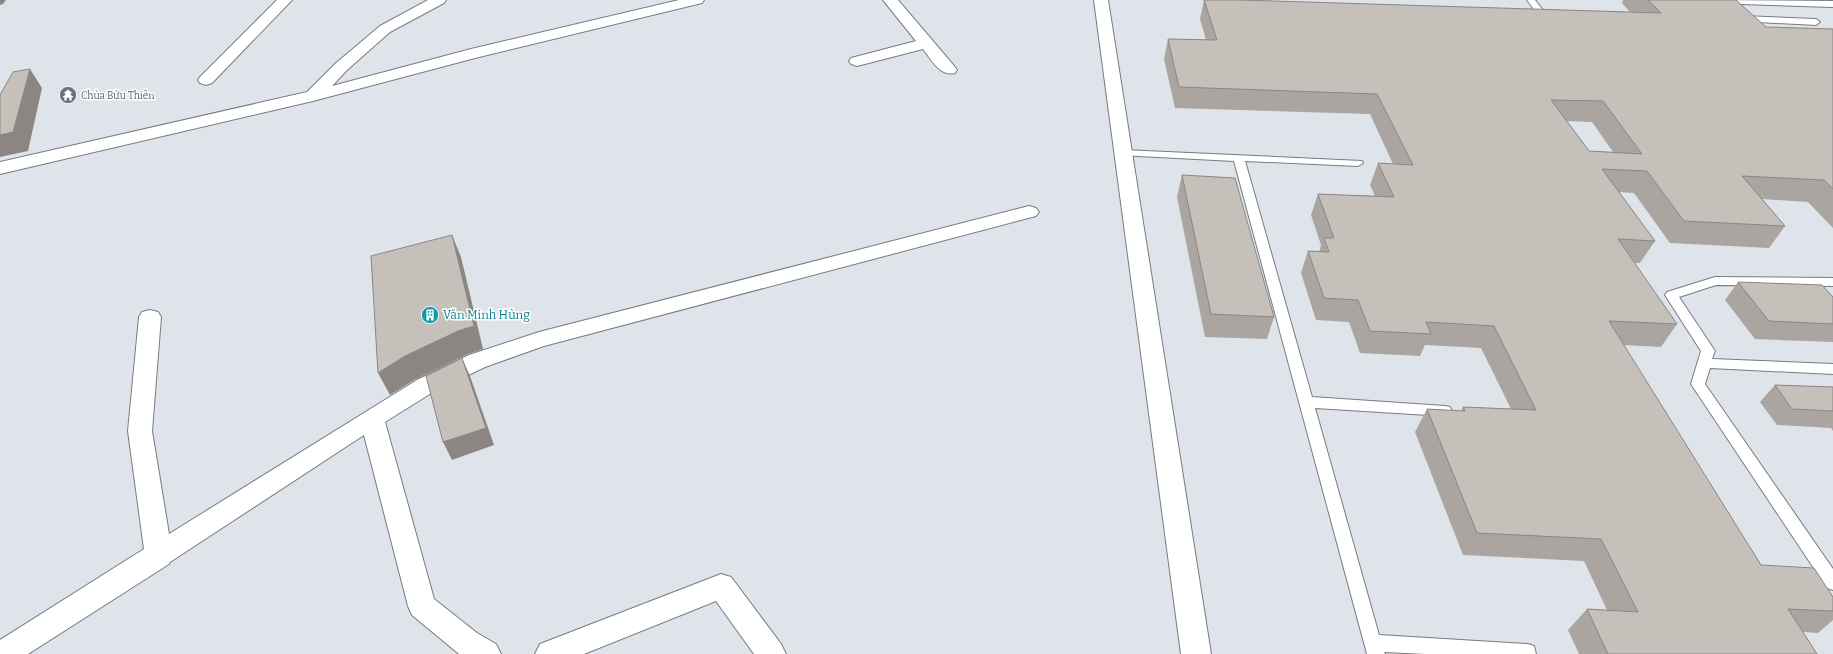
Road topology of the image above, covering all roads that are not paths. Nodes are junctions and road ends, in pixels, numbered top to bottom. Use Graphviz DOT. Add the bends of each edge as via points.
graph roads {
  1 [pos="285,0"];
  2 [pos="440,0"];
  3 [pos="697,0"];
  4 [pos="890,0"];
  5 [pos="1101,0"];
  6 [pos="1530,0"];
  7 [pos="1710,0"];
  8 [pos="1793,2"];
  9 [pos="1817,2"];
  10 [pos="1833,4"];
  11 [pos="1542,14"];
  12 [pos="1557,15"];
  13 [pos="1736,19"];
  14 [pos="1548,22"];
  15 [pos="926,43"];
  16 [pos="857,61"];
  17 [pos="949,70"];
  18 [pos="206,80"];
  19 [pos="313,96"];
  20 [pos="1123,153"];
  21 [pos="1239,158"];
  22 [pos="1358,163"];
  23 [pos="0,168"];
  24 [pos="1030,212"];
  25 [pos="1833,282"];
  26 [pos="150,317"];
  27 [pos="1704,363"];
  28 [pos="1833,369"];
  29 [pos="1307,402"];
  30 [pos="1460,412"];
  31 [pos="372,418"];
  32 [pos="159,556"];
  33 [pos="1833,583"];
  34 [pos="1375,648"];
  35 [pos="1528,652"];
  36 [pos="3,654"];
  37 [pos="486,654"];
  38 [pos="550,654"];
  39 [pos="771,654"];
  40 [pos="1196,654"];
  1 -- 18 [label="street"];
  2 -- 19 [label="street" via="386,29 341,67"];
  3 -- 19 [label="street" via="471,54"];
  4 -- 15 [label="street"];
  5 -- 20 [label="street"];
  6 -- 11 [label="lane"];
  7 -- 8 [label="lane"];
  8 -- 9 [label="lane"];
  8 -- 13 [label="lane" via="1819,24"];
  9 -- 10 [label="lane"];
  11 -- 12 [label="lane"];
  11 -- 14 [label="lane"];
  15 -- 16 [label="street"];
  15 -- 17 [label="street"];
  19 -- 23 [label="street"];
  20 -- 21 [label="lane"];
  20 -- 40 [label="street"];
  21 -- 22 [label="lane"];
  21 -- 29 [label="lane"];
  24 -- 31 [label="street" via="539,340 477,361 425,386"];
  25 -- 27 [label="lane" via="1715,280 1671,295 1708,351"];
  26 -- 32 [label="street" via="140,431"];
  27 -- 28 [label="lane"];
  27 -- 33 [label="lane" via="1698,384"];
  29 -- 30 [label="lane"];
  29 -- 34 [label="lane"];
  31 -- 32 [label="street"];
  31 -- 37 [label="street" via="422,606 467,643"];
  32 -- 36 [label="street"];
  34 -- 35 [label="lane"];
  38 -- 39 [label="street" via="720,586"];
}
